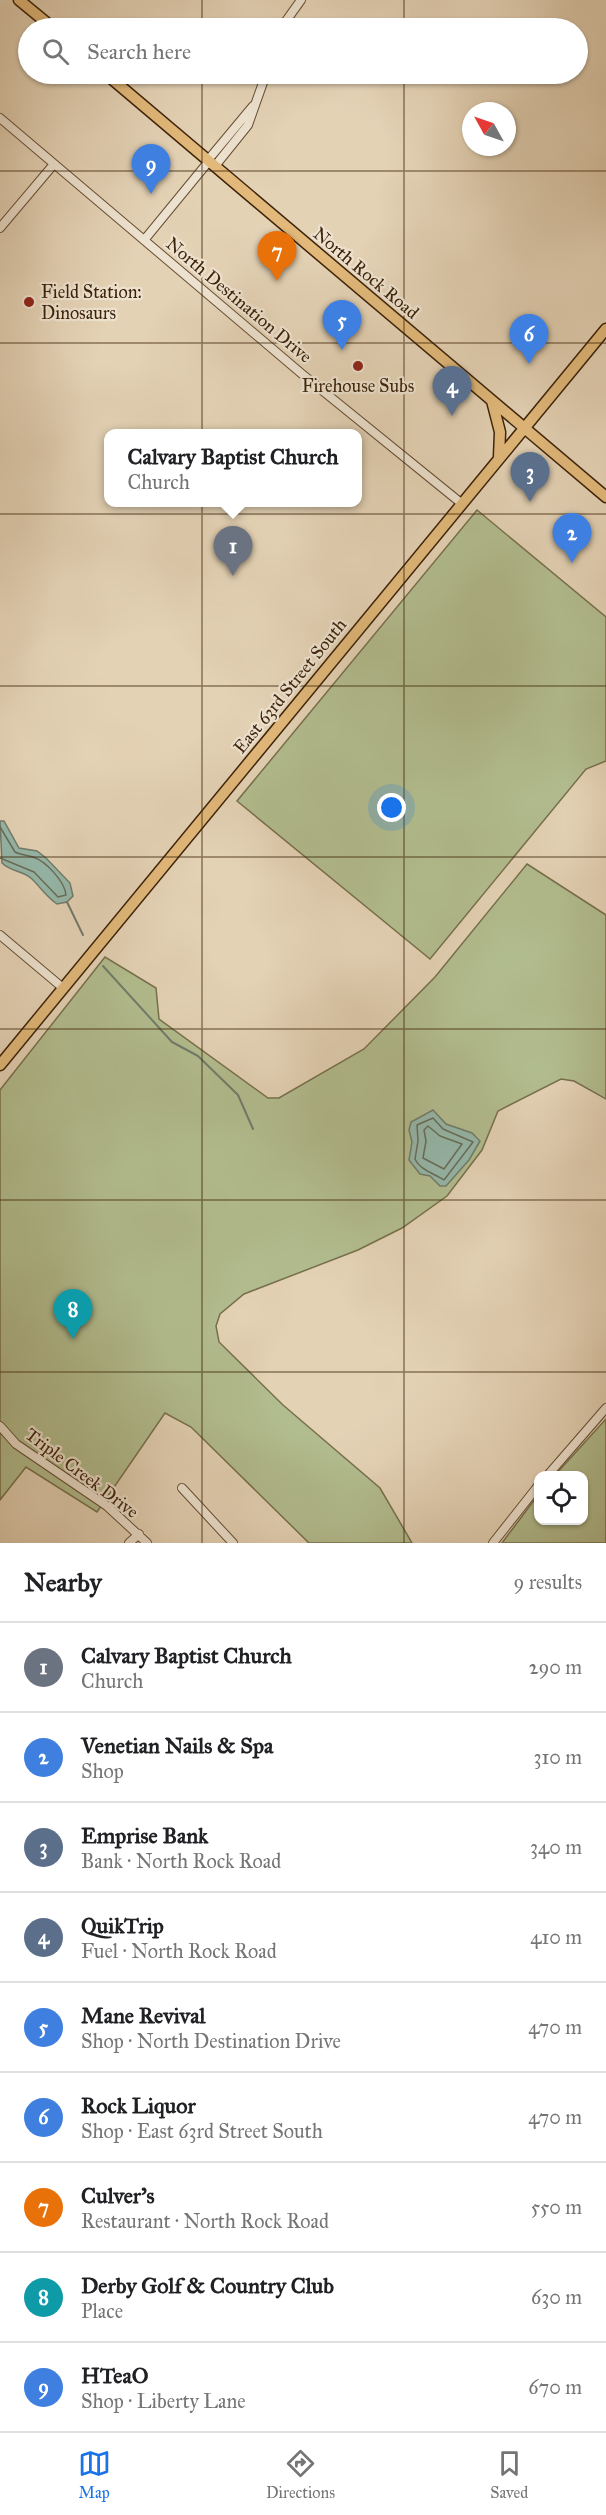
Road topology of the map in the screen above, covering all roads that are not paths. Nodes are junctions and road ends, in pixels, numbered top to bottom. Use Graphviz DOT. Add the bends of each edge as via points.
graph roads {
  1 [pos="19,0"];
  2 [pos="301,0"];
  3 [pos="40,18"];
  4 [pos="288,18"];
  5 [pos="118,84"];
  6 [pos="264,84"];
  7 [pos="0,118"];
  8 [pos="211,162"];
  9 [pos="54,164"];
  10 [pos="0,228"];
  11 [pos="145,239"];
  12 [pos="606,329"];
  13 [pos="492,401"];
  14 [pos="523,428"];
  15 [pos="499,457"];
  16 [pos="606,497"];
  17 [pos="461,503"];
  18 [pos="0,935"];
  19 [pos="63,988"];
  20 [pos="0,1065"];
  21 [pos="606,1408"];
  22 [pos="0,1426"];
  23 [pos="551,1471"];
  24 [pos="182,1488"];
  25 [pos="534,1491"];
  26 [pos="138,1534"];
  27 [pos="146,1542"];
  28 [pos="129,1543"];
  29 [pos="233,1543"];
  30 [pos="493,1543"];
  1 -- 3 [label="main road"];
  2 -- 4 [label="street"];
  5 -- 8 [label="main road, North Rock Road"];
  6 -- 8 [label="street" via="258,100"];
  7 -- 9 [label="street, North Destination Drive"];
  8 -- 11 [label="street"];
  8 -- 13 [label="main road, North Rock Road"];
  9 -- 10 [label="street"];
  9 -- 11 [label="street, North Destination Drive"];
  11 -- 17 [label="street, North Destination Drive"];
  12 -- 14 [label="main road, East 63rd Street South"];
  13 -- 14 [label="main road, North Rock Road"];
  13 -- 15 [label="main road" via="500,432"];
  14 -- 15 [label="main road, East 63rd Street South"];
  14 -- 16 [label="main road, North Rock Road"];
  15 -- 17 [label="main road, East 63rd Street South"];
  17 -- 19 [label="main road, East 63rd Street South"];
  18 -- 19 [label="street"];
  19 -- 20 [label="main road, East 63rd Street South"];
  21 -- 23 [label="street"];
  22 -- 26 [label="street, Triple Creek Drive" via="16,1444 107,1506"];
  24 -- 29 [label="street"];
  25 -- 30 [label="street"];
  26 -- 27 [label="street, Triple Creek Drive"];
  26 -- 28 [label="street"];
}
